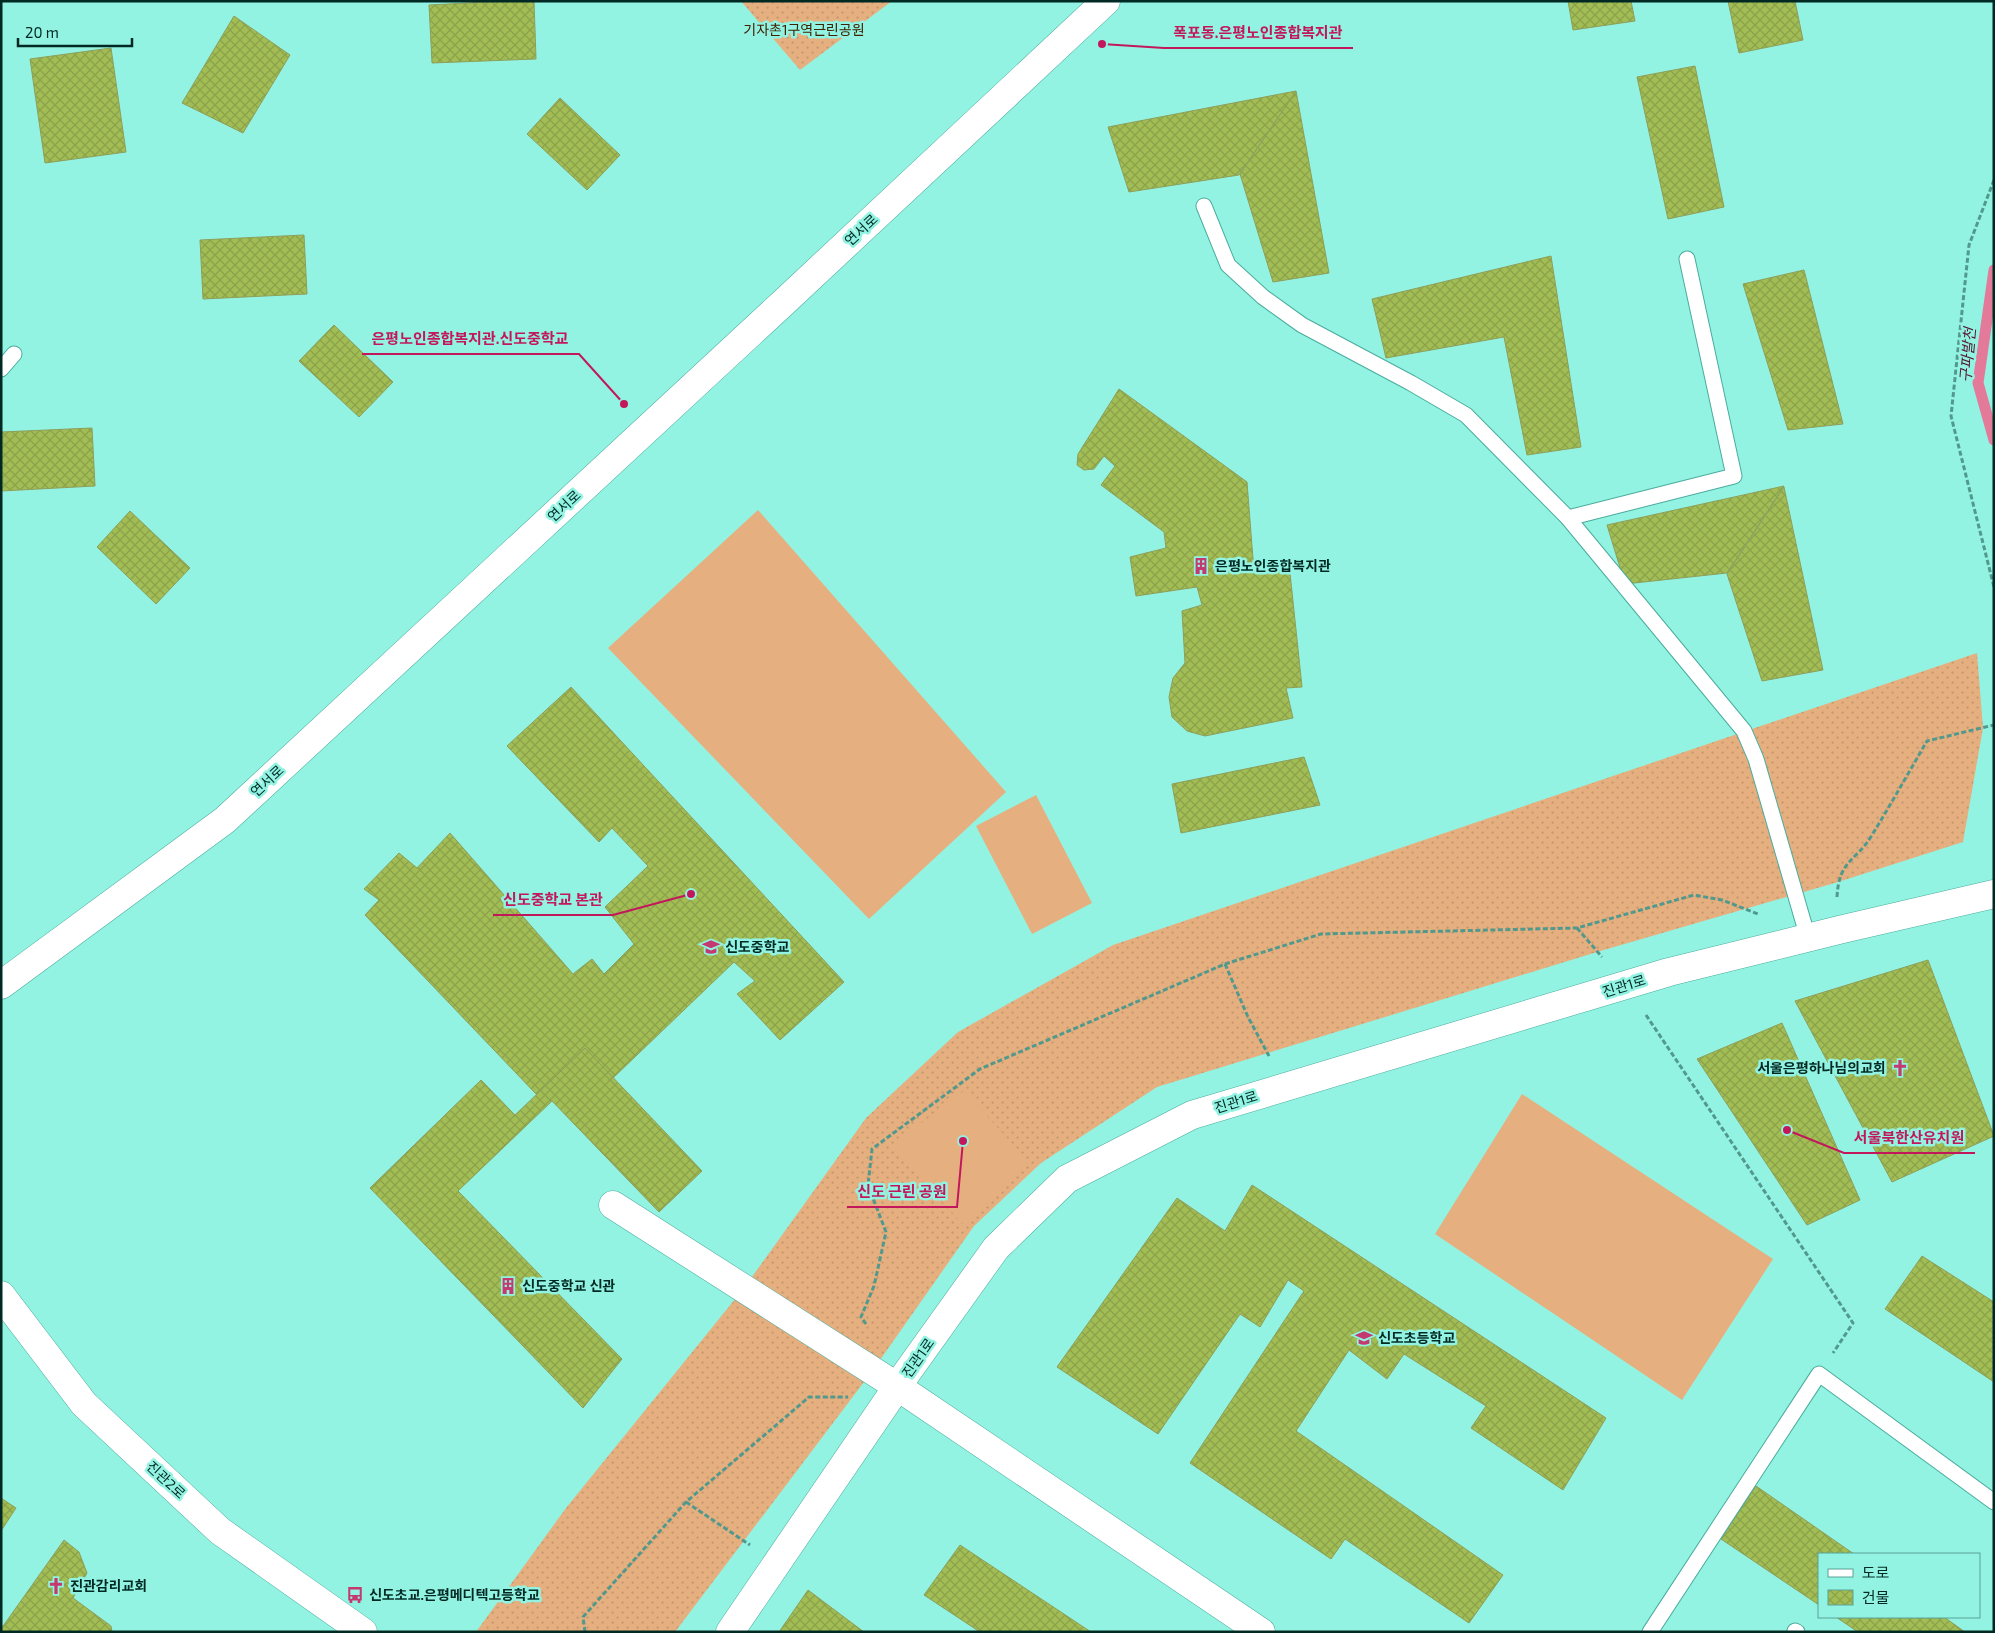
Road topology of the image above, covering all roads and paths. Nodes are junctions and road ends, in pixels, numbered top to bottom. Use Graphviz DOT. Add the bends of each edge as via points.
graph roads {
  1 [pos="1106,1"];
  2 [pos="1994,180"];
  3 [pos="1204,206"];
  4 [pos="1687,259"];
  5 [pos="14,354"];
  6 [pos="1,369"];
  7 [pos="1568,518"];
  8 [pos="1994,587"];
  9 [pos="1994,725"];
  10 [pos="1994,894"];
  11 [pos="1836,903"];
  12 [pos="1762,916"];
  13 [pos="1577,928"];
  14 [pos="1808,938"];
  15 [pos="1607,963"];
  16 [pos="1226,964"];
  17 [pos="1,985"];
  18 [pos="1645,1013"];
  19 [pos="1270,1059"];
  20 [pos="613,1205"];
  21 [pos="1,1295"];
  22 [pos="871,1331"];
  23 [pos="1819,1374"];
  24 [pos="898,1387"];
  25 [pos="852,1397"];
  26 [pos="686,1502"];
  27 [pos="1994,1502"];
  28 [pos="755,1548"];
  29 [pos="363,1632"];
  30 [pos="586,1632"];
  31 [pos="730,1632"];
  32 [pos="1261,1632"];
  33 [pos="1650,1632"];
  1 -- 17 [label="street, 연서로" via="224,820"];
  2 -- 8 [label="path" via="1969,245 1951,416"];
  3 -- 7 [label="lane" via="1228,265 1263,297 1302,325 1466,415"];
  4 -- 7 [label="lane" via="1734,476"];
  5 -- 6 [label="lane"];
  7 -- 14 [label="lane" via="1744,731 1756,759"];
  9 -- 11 [label="path" via="1927,741 1871,838 1845,865 1838,882"];
  10 -- 14 [label="street, 진관1로"];
  12 -- 13 [label="path" via="1722,900 1694,895"];
  13 -- 15 [label="path"];
  13 -- 16 [label="path" via="1321,934"];
  14 -- 24 [label="street, 진관1로" via="1670,972 1192,1115 1067,1179 996,1248"];
  16 -- 19 [label="path"];
  16 -- 22 [label="path" via="980,1068 872,1149 868,1185 886,1232 874,1286 861,1317"];
  18 -- 23 [label="path" via="1853,1323"];
  20 -- 24 [label="street"];
  21 -- 29 [label="street, 진관2로" via="84,1404 213,1524"];
  23 -- 27 [label="lane"];
  23 -- 33 [label="lane"];
  24 -- 31 [label="street, 진관1로"];
  24 -- 32 [label="street"];
  25 -- 26 [label="path" via="809,1397"];
  26 -- 28 [label="path"];
  26 -- 30 [label="path" via="583,1617"];
}
